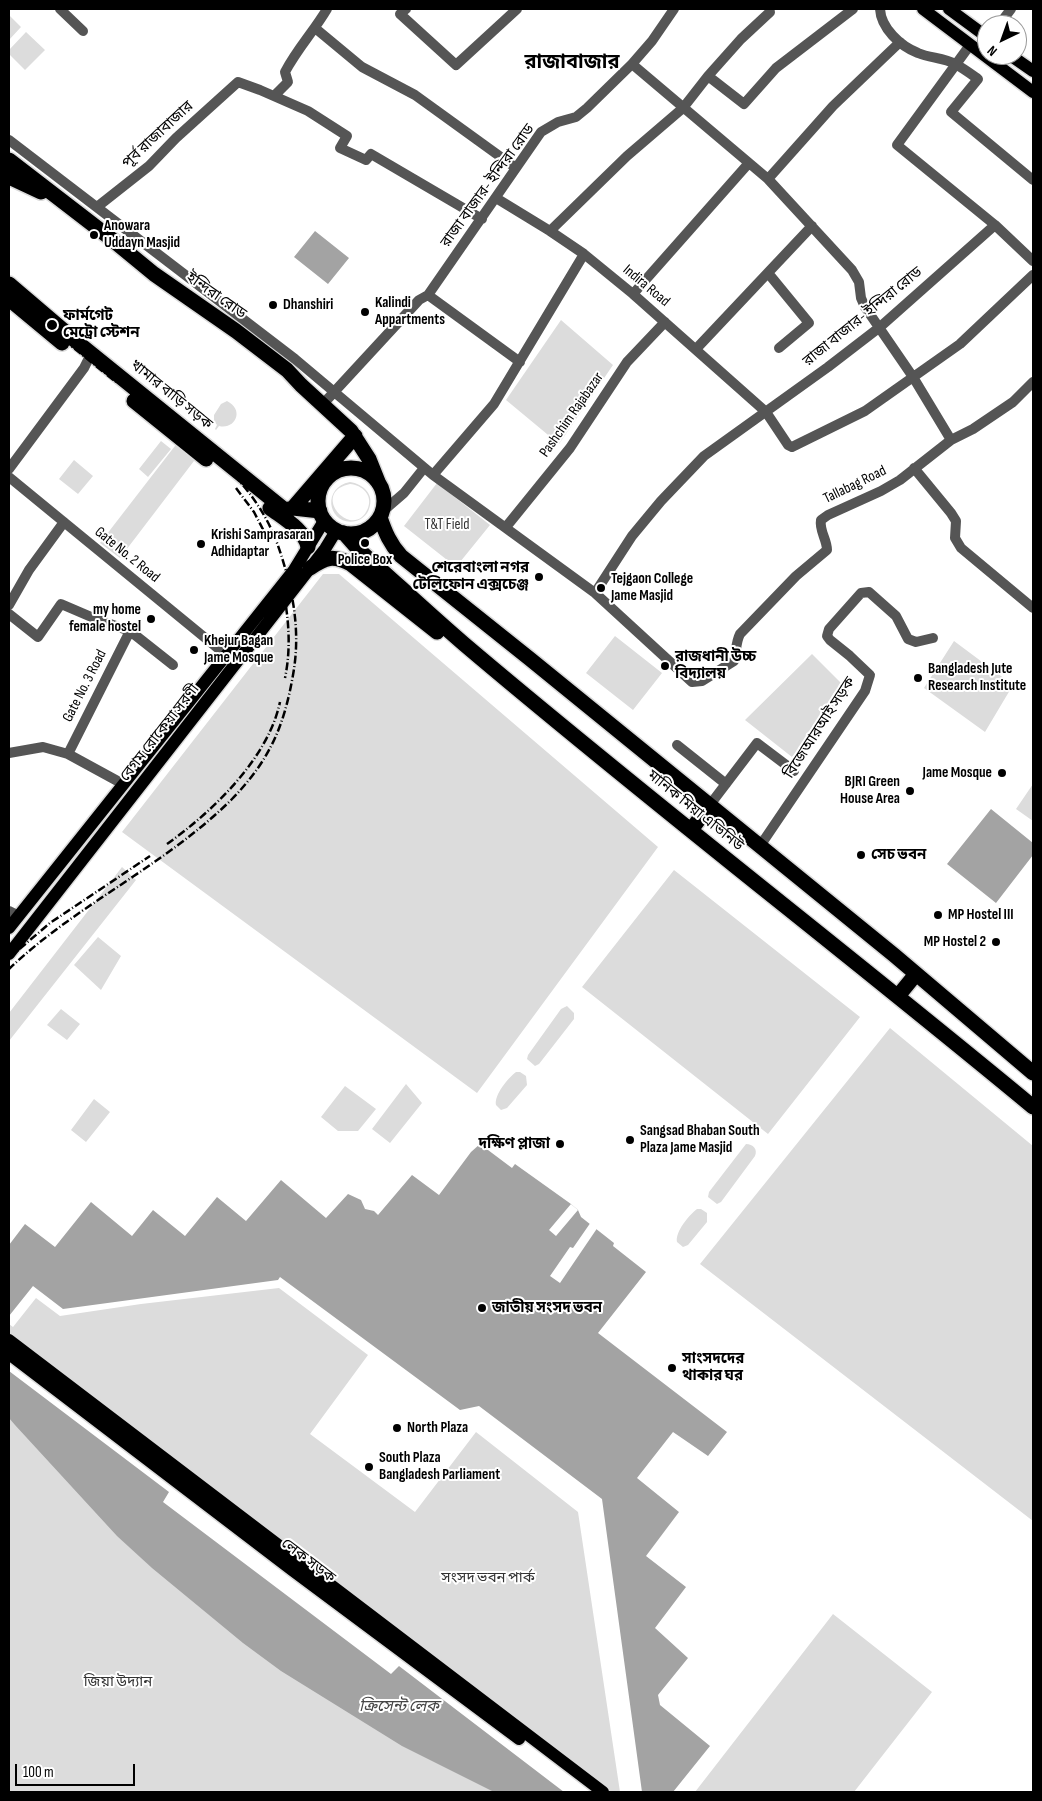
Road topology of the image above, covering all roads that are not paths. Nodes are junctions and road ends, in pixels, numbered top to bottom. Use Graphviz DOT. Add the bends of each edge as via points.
graph roads {
  1 [pos="60,9"];
  2 [pos="326,9"];
  3 [pos="517,9"];
  4 [pos="674,9"];
  5 [pos="853,9"];
  6 [pos="880,9"];
  7 [pos="923,9"];
  8 [pos="949,9"];
  9 [pos="400,11"];
  10 [pos="770,12"];
  11 [pos="315,28"];
  12 [pos="977,30"];
  13 [pos="83,31"];
  14 [pos="900,42"];
  15 [pos="970,45"];
  16 [pos="955,63"];
  17 [pos="632,64"];
  18 [pos="708,76"];
  19 [pos="1033,92"];
  20 [pos="274,96"];
  21 [pos="683,108"];
  22 [pos="9,140"];
  23 [pos="9,160"];
  24 [pos="748,164"];
  25 [pos="516,168"];
  26 [pos="9,177"];
  27 [pos="768,179"];
  28 [pos="1033,180"];
  29 [pos="59,198"];
  30 [pos="496,198"];
  31 [pos="96,207"];
  32 [pos="482,219"];
  33 [pos="995,225"];
  34 [pos="812,226"];
  35 [pos="550,231"];
  36 [pos="584,254"];
  37 [pos="1033,261"];
  38 [pos="768,273"];
  39 [pos="1033,275"];
  40 [pos="9,284"];
  41 [pos="633,294"];
  42 [pos="428,295"];
  43 [pos="9,300"];
  44 [pos="665,322"];
  45 [pos="880,327"];
  46 [pos="779,348"];
  47 [pos="696,349"];
  48 [pos="89,358"];
  49 [pos="520,362"];
  50 [pos="913,377"];
  51 [pos="1033,382"];
  52 [pos="335,392"];
  53 [pos="323,404"];
  54 [pos="766,412"];
  55 [pos="354,436"];
  56 [pos="952,440"];
  57 [pos="424,468"];
  58 [pos="914,468"];
  59 [pos="9,469"];
  60 [pos="433,475"];
  61 [pos="9,478"];
  62 [pos="379,484"];
  63 [pos="293,508"];
  64 [pos="381,515"];
  65 [pos="64,522"];
  66 [pos="331,524"];
  67 [pos="506,528"];
  68 [pos="308,547"];
  69 [pos="310,568"];
  70 [pos="595,593"];
  71 [pos="9,605"];
  72 [pos="1033,608"];
  73 [pos="9,614"];
  74 [pos="130,631"];
  75 [pos="933,638"];
  76 [pos="463,643"];
  77 [pos="226,655"];
  78 [pos="173,665"];
  79 [pos="677,745"];
  80 [pos="9,753"];
  81 [pos="68,754"];
  82 [pos="794,771"];
  83 [pos="123,784"];
  84 [pos="726,784"];
  85 [pos="710,806"];
  86 [pos="690,830"];
  87 [pos="760,846"];
  88 [pos="14,913"];
  89 [pos="9,928"];
  90 [pos="9,954"];
  91 [pos="916,974"];
  92 [pos="898,996"];
  93 [pos="1033,1073"];
  94 [pos="1033,1107"];
  95 [pos="9,1340"];
  96 [pos="9,1354"];
  97 [pos="589,1792"];
  98 [pos="603,1792"];
  1 -- 13 [label="street"];
  2 -- 11 [label="street"];
  3 -- 9 [label="street" via="456,65"];
  4 -- 17 [label="street, রাজা বাজার- ইন্দিরা রোড"];
  5 -- 18 [label="street" via="776,68 744,104"];
  6 -- 14 [label="street" via="884,26"];
  7 -- 15 [label="main road"];
  8 -- 12 [label="main road"];
  10 -- 18 [label="street" via="741,38"];
  11 -- 20 [label="street" via="285,72 288,82"];
  11 -- 25 [label="street" via="362,67 415,95"];
  14 -- 16 [label="street" via="917,53"];
  14 -- 27 [label="street" via="833,106"];
  15 -- 16 [label="street"];
  15 -- 19 [label="main road"];
  16 -- 28 [label="street" via="978,79 951,112"];
  16 -- 33 [label="street" via="897,145"];
  17 -- 21 [label="street"];
  17 -- 25 [label="street, রাজা বাজার- ইন্দিরা রোড" via="576,117 541,132"];
  18 -- 21 [label="street"];
  20 -- 31 [label="street, পূর্ব রাজাবাজার" via="238,82 149,166"];
  20 -- 32 [label="street" via="308,111 347,136 340,148 366,160 371,154"];
  21 -- 24 [label="street"];
  21 -- 35 [label="street" via="627,156"];
  22 -- 31 [label="street, ইন্দিরা রোড"];
  23 -- 29 [label="highway, ইন্দিরা রোড"];
  24 -- 27 [label="street"];
  24 -- 41 [label="street"];
  25 -- 30 [label="street, রাজা বাজার- ইন্দিরা রোড"];
  26 -- 29 [label="highway"];
  27 -- 34 [label="street"];
  29 -- 53 [label="highway, ইন্দিরা রোড" via="154,274 287,370"];
  30 -- 32 [label="street, রাজা বাজার- ইন্দিরা রোড"];
  30 -- 35 [label="street, Indira Road"];
  31 -- 52 [label="street, ইন্দিরা রোড"];
  32 -- 42 [label="street, রাজা বাজার- ইন্দিরা রোড"];
  33 -- 37 [label="street"];
  33 -- 45 [label="street, রাজা বাজার- ইন্দিরা রোড"];
  34 -- 38 [label="street"];
  34 -- 45 [label="street" via="852,270 859,282 861,298"];
  35 -- 36 [label="street, Indira Road"];
  36 -- 41 [label="street, Indira Road"];
  36 -- 49 [label="street"];
  38 -- 46 [label="street" via="809,323"];
  38 -- 47 [label="street"];
  39 -- 50 [label="street, Indira Road" via="960,344"];
  40 -- 48 [label="highway, খামার বাড়ি সড়ক"];
  41 -- 44 [label="street, Indira Road"];
  42 -- 49 [label="street"];
  42 -- 52 [label="street, রাজা বাজার- ইন্দিরা রোড" via="419,300"];
  43 -- 48 [label="highway"];
  44 -- 47 [label="street, Indira Road"];
  44 -- 67 [label="street, Pashchim Rajabazar" via="627,362 570,448"];
  45 -- 50 [label="street"];
  45 -- 54 [label="street, রাজা বাজার- ইন্দিরা রোড"];
  47 -- 54 [label="street, Indira Road"];
  48 -- 59 [label="street"];
  48 -- 63 [label="highway, খামার বাড়ি সড়ক" via="285,510"];
  48 -- 68 [label="highway" via="185,442 302,534"];
  49 -- 60 [label="street" via="494,404"];
  50 -- 54 [label="street, Indira Road" via="865,411 797,446 788,445"];
  50 -- 56 [label="street"];
  51 -- 56 [label="street, Tallabag Road" via="1013,402 973,430"];
  52 -- 53 [label="street, রাজা বাজার- ইন্দিরা রোড"];
  52 -- 57 [label="street"];
  53 -- 55 [label="highway, ইন্দিরা রোড"];
  54 -- 70 [label="street, রাজা বাজার- ইন্দিরা রোড" via="704,456 661,501 632,536"];
  55 -- 62 [label="highway, ইন্দিরা রোড" via="369,459"];
  55 -- 63 [label="highway"];
  56 -- 58 [label="street, Tallabag Road"];
  57 -- 60 [label="street"];
  57 -- 64 [label="street"];
  58 -- 70 [label="street, Tallabag Road" via="881,491 821,520 827,550 796,576 740,634 735,644 734,661 702,681 692,682"];
  58 -- 72 [label="street" via="956,521 955,538 961,548"];
  60 -- 67 [label="street"];
  61 -- 65 [label="street, Gate No. 2 Road"];
  62 -- 64 [label="highway" via="384,497"];
  62 -- 66 [label="highway" via="371,475 358,469 338,471 327,479 318,497"];
  63 -- 66 [label="highway, খামার বাড়ি সড়ক"];
  64 -- 66 [label="highway" via="376,523 355,534"];
  64 -- 85 [label="highway, মানিক মিয়া এভিনিউ" via="386,534 401,556"];
  65 -- 71 [label="street" via="29,570"];
  65 -- 77 [label="street, Gate No. 2 Road"];
  66 -- 68 [label="main road, বেগম রোকেয়া সরণী"];
  66 -- 69 [label="main road, বেগম রোকেয়া সরণী" via="325,549"];
  66 -- 76 [label="highway, মানিক মিয়া এভিনিউ"];
  67 -- 70 [label="street"];
  68 -- 77 [label="main road, বেগম রোকেয়া সরণী" via="294,570"];
  69 -- 76 [label="highway" via="321,560 343,560 437,633"];
  69 -- 90 [label="main road, বেগম রোকেয়া সরণী"];
  73 -- 74 [label="street" via="38,637 61,604"];
  74 -- 78 [label="street"];
  74 -- 81 [label="street, Gate No. 3 Road"];
  75 -- 87 [label="street, বিজেআরআই সড়ক" via="916,642 908,639 896,616 869,592 861,593 829,629 830,640 870,675 864,691"];
  76 -- 86 [label="highway, মানিক মিয়া এভিনিউ"];
  77 -- 83 [label="main road, বেগম রোকেয়া সরণী"];
  79 -- 84 [label="street"];
  80 -- 81 [label="street" via="43,747"];
  81 -- 83 [label="street"];
  82 -- 84 [label="street" via="757,743"];
  83 -- 88 [label="main road, বেগম রোকেয়া সরণী"];
  84 -- 85 [label="street"];
  85 -- 86 [label="highway"];
  85 -- 87 [label="highway, মানিক মিয়া এভিনিউ"];
  86 -- 92 [label="highway, মানিক মিয়া এভিনিউ"];
  87 -- 91 [label="highway, মানিক মিয়া এভিনিউ"];
  88 -- 89 [label="main road, বেগম রোকেয়া সরণী"];
  91 -- 92 [label="highway"];
  91 -- 93 [label="highway, মানিক মিয়া এভিনিউ"];
  92 -- 94 [label="highway, মানিক মিয়া এভিনিউ"];
  95 -- 98 [label="main road"];
  96 -- 97 [label="main road, লেক সড়ক"];
}
